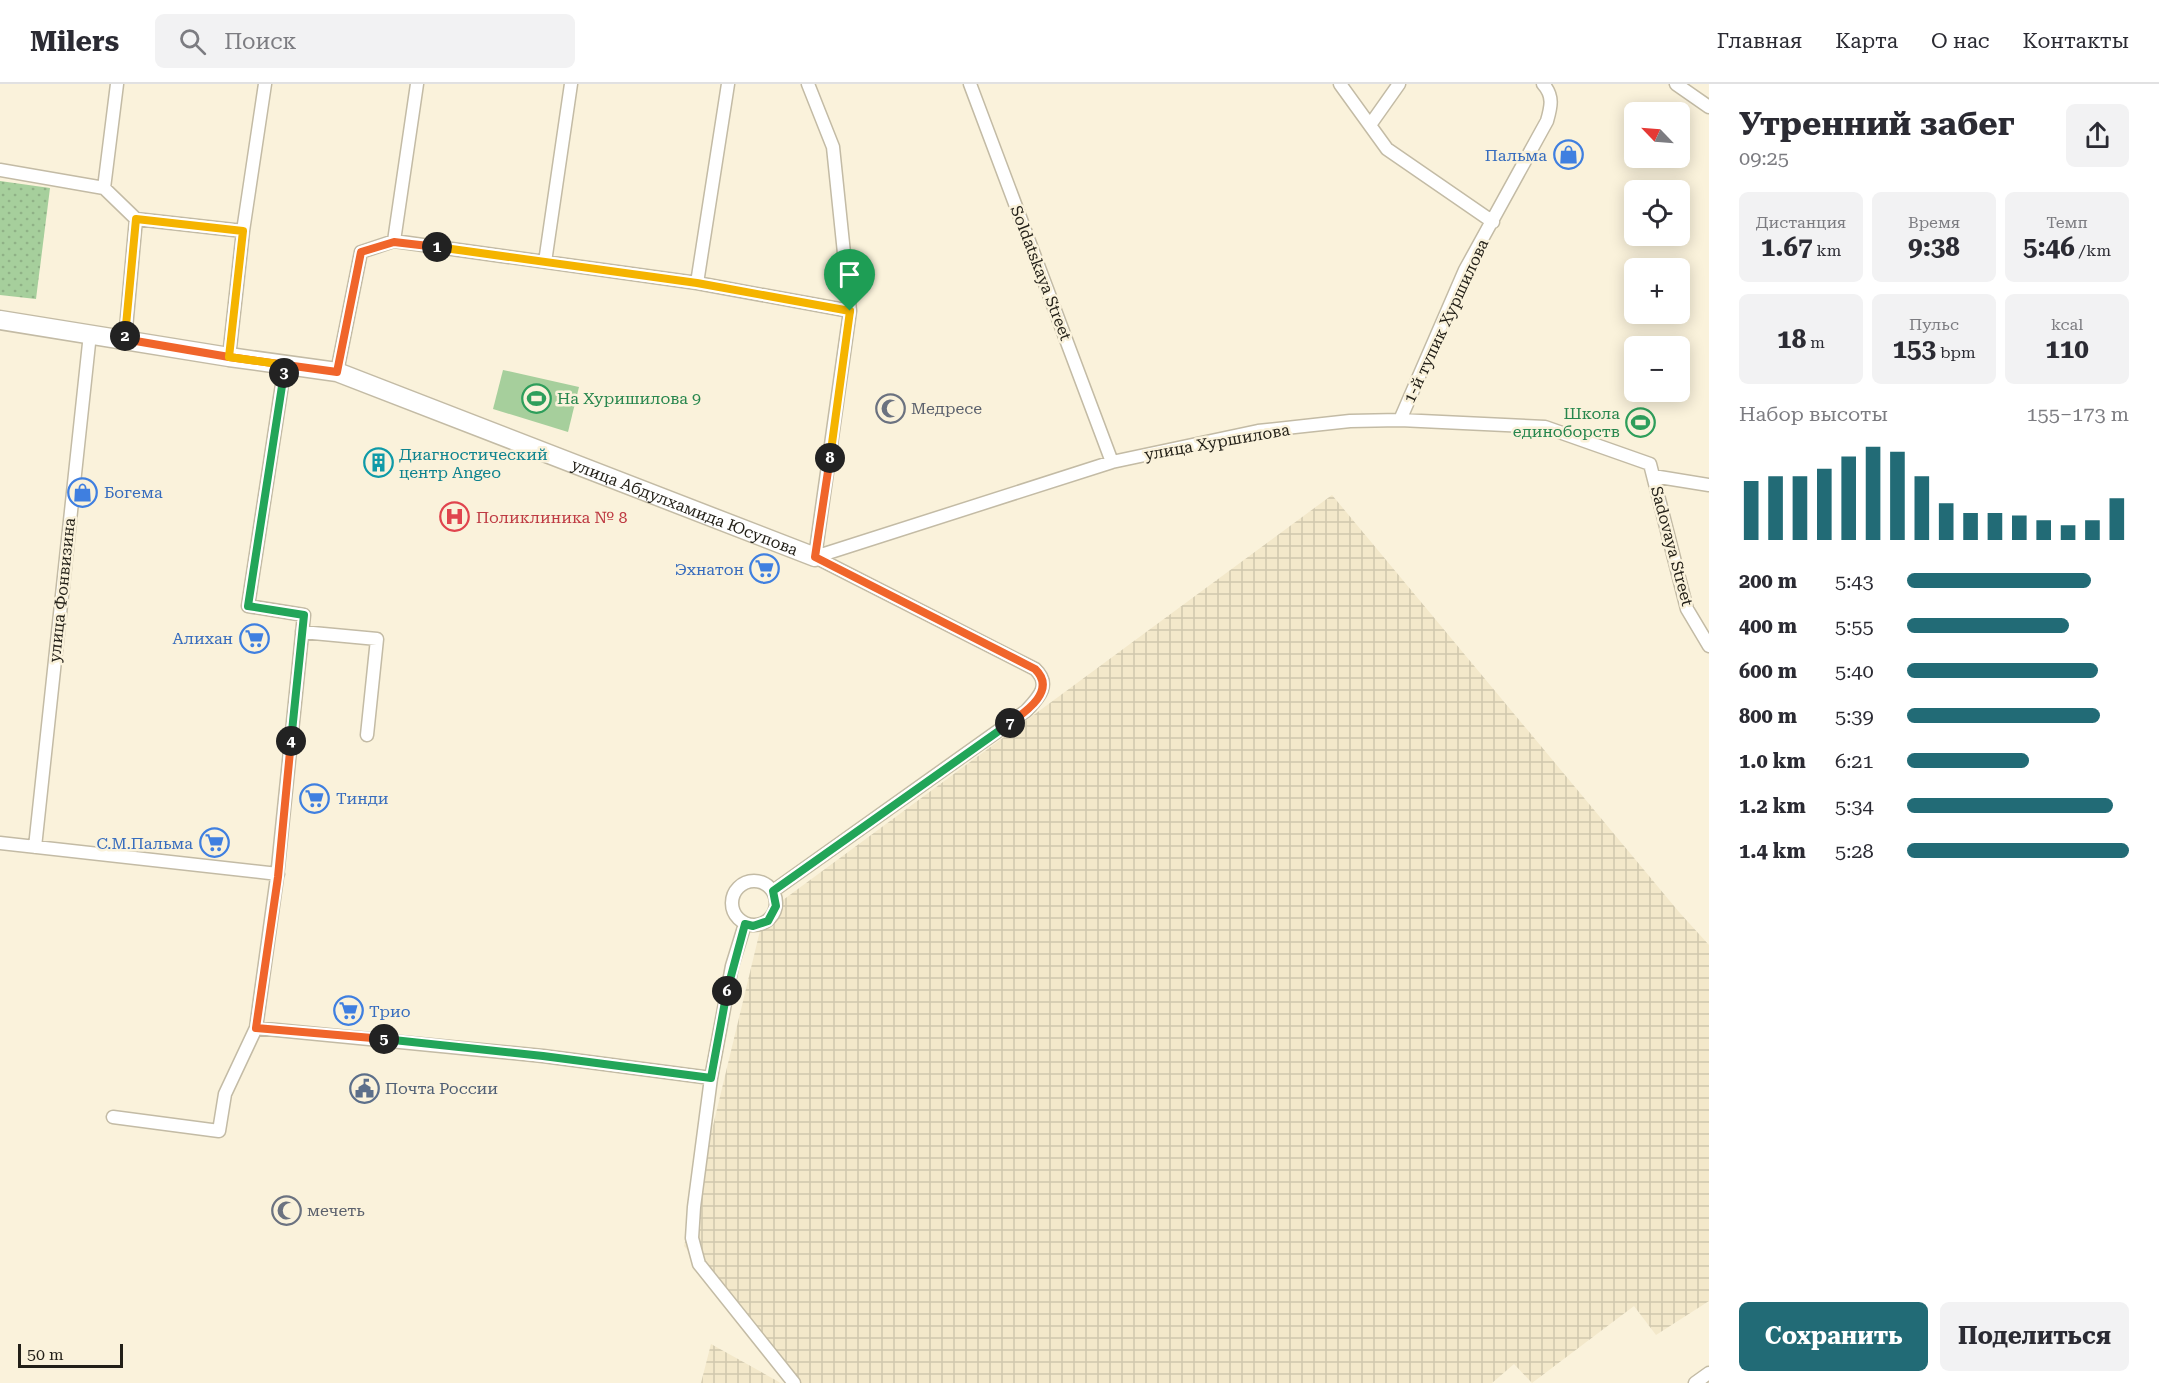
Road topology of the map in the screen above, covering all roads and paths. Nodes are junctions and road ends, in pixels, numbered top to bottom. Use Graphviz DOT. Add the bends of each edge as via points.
graph roads {
  1 [pos="117,84"];
  2 [pos="265,84"];
  3 [pos="417,84"];
  4 [pos="571,84"];
  5 [pos="728,84"];
  6 [pos="808,84"];
  7 [pos="970,84"];
  8 [pos="1340,84"];
  9 [pos="1399,84"];
  10 [pos="1543,84"];
  11 [pos="1676,84"];
  12 [pos="1709,107"];
  13 [pos="1370,126"];
  14 [pos="0,170"];
  15 [pos="104,188"];
  16 [pos="136,219"];
  17 [pos="1492,222"];
  18 [pos="243,231"];
  19 [pos="394,242"];
  20 [pos="545,262"];
  21 [pos="697,283"];
  22 [pos="850,311"];
  23 [pos="0,320"];
  24 [pos="90,334"];
  25 [pos="124,339"];
  26 [pos="229,357"];
  27 [pos="285,365"];
  28 [pos="337,372"];
  29 [pos="1400,420"];
  30 [pos="1112,462"];
  31 [pos="1653,476"];
  32 [pos="1709,485"];
  33 [pos="815,557"];
  34 [pos="302,632"];
  35 [pos="1709,646"];
  36 [pos="367,735"];
  37 [pos="0,843"];
  38 [pos="35,847"];
  39 [pos="278,874"];
  40 [pos="773,891"];
  41 [pos="745,924"];
  42 [pos="256,1028"];
  43 [pos="711,1078"];
  44 [pos="113,1117"];
  45 [pos="1709,1372"];
  46 [pos="794,1383"];
  47 [pos="1695,1383"];
  1 -- 15 [label="street"];
  2 -- 18 [label="street"];
  3 -- 19 [label="street"];
  4 -- 20 [label="street"];
  5 -- 21 [label="street"];
  6 -- 22 [label="street" via="833,147"];
  7 -- 30 [label="street, Soldatskaya Street"];
  8 -- 13 [label="street, 1-й тупик Хуршилова"];
  9 -- 13 [label="street"];
  10 -- 17 [label="street, 1-й тупик Хуршилова" via="1549,90 1552,105 1547,121"];
  11 -- 12 [label="street"];
  13 -- 17 [label="street, 1-й тупик Хуршилова" via="1387,149"];
  14 -- 15 [label="street"];
  15 -- 16 [label="street"];
  16 -- 18 [label="street"];
  16 -- 25 [label="street"];
  17 -- 29 [label="street, 1-й тупик Хуршилова" via="1465,270"];
  18 -- 26 [label="street"];
  19 -- 20 [label="street"];
  19 -- 28 [label="street" via="361,252"];
  20 -- 21 [label="street"];
  21 -- 22 [label="street"];
  22 -- 33 [label="street"];
  23 -- 24 [label="street, улица Абдулхамида Юсупова"];
  24 -- 25 [label="street, улица Абдулхамида Юсупова"];
  24 -- 38 [label="street, улица Фонвизина"];
  25 -- 26 [label="street, улица Абдулхамида Юсупова"];
  26 -- 27 [label="street, улица Абдулхамида Юсупова"];
  27 -- 28 [label="street, улица Абдулхамида Юсупова"];
  27 -- 34 [label="street" via="248,606 304,615"];
  28 -- 33 [label="street, улица Абдулхамида Юсупова"];
  29 -- 30 [label="street, улица Хуршилова" via="1258,431"];
  29 -- 31 [label="street, улица Хуршилова" via="1545,427 1650,464"];
  30 -- 33 [label="street, улица Хуршилова"];
  31 -- 32 [label="street"];
  31 -- 35 [label="street, Sadovaya Street" via="1687,609"];
  33 -- 40 [label="street" via="1035,669 1044,684 1039,697 1026,711"];
  34 -- 36 [label="street" via="377,639"];
  34 -- 39 [label="street"];
  37 -- 38 [label="street"];
  38 -- 39 [label="street"];
  39 -- 42 [label="street"];
  40 -- 41 [label="street" via="776,906 768,921 753,926"];
  40 -- 41 [label="street" via="755,881 738,887 733,912"];
  41 -- 43 [label="street" via="732,966"];
  42 -- 43 [label="street" via="543,1056"];
  42 -- 44 [label="street" via="225,1094 219,1131"];
  43 -- 46 [label="street" via="694,1207 692,1238 699,1264"];
  45 -- 47 [label="street"];
}
